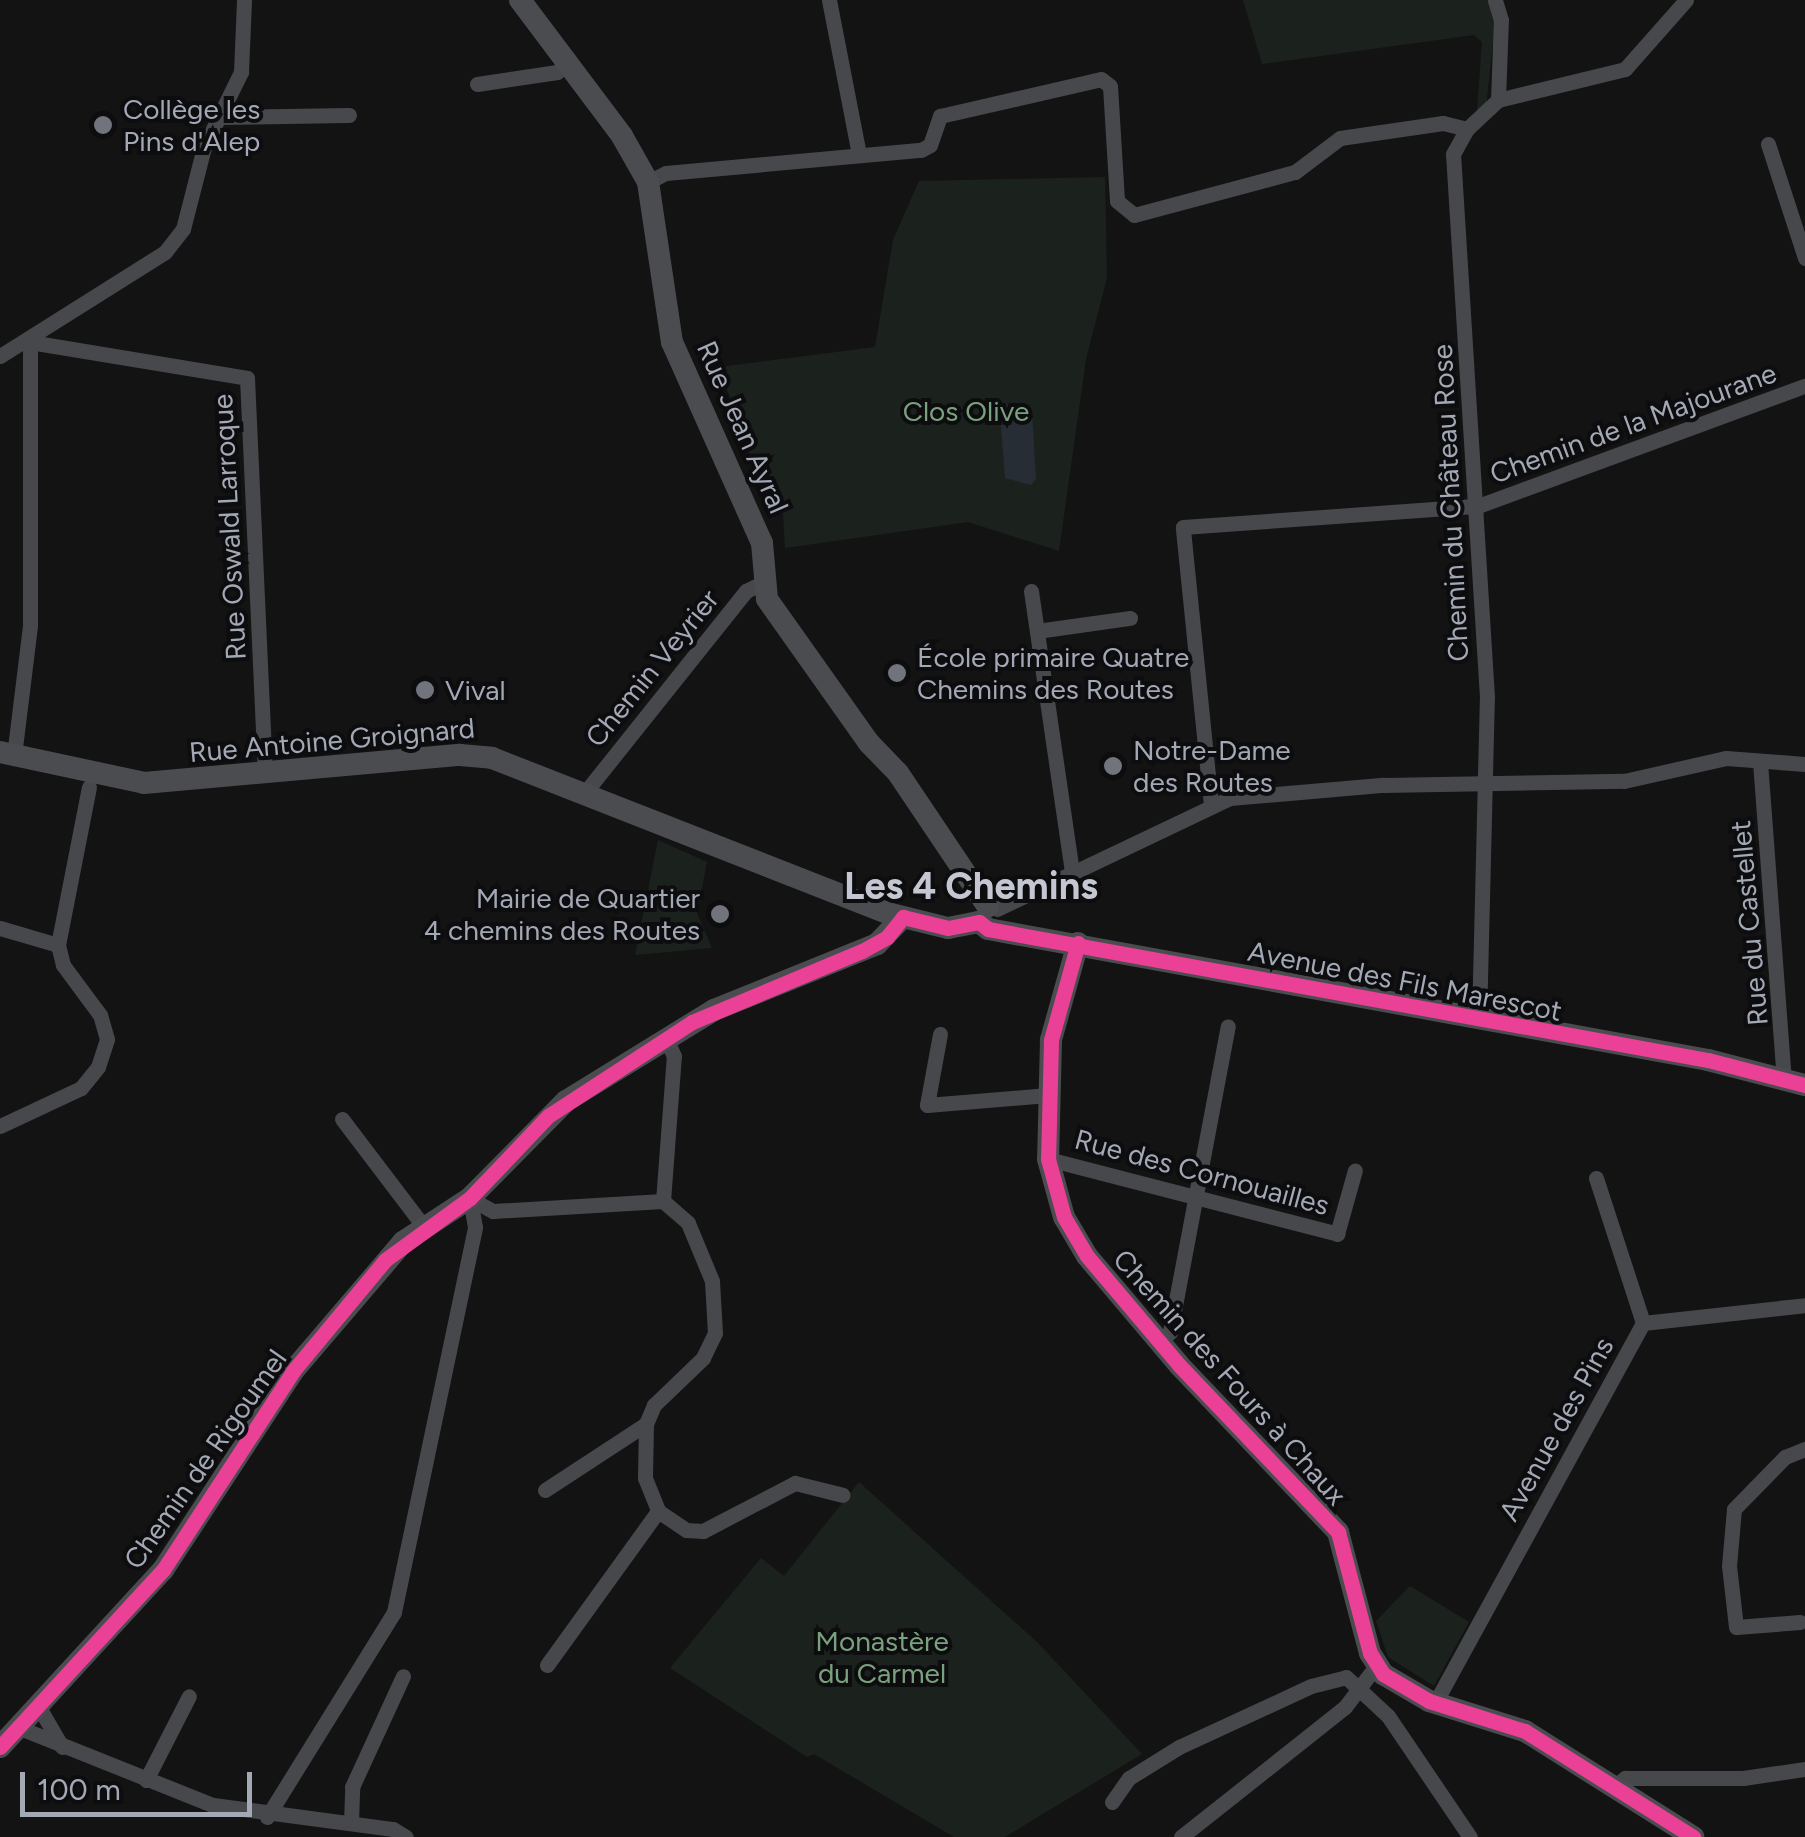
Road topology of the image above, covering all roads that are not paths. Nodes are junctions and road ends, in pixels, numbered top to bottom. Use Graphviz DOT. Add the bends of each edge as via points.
graph roads {
  1 [pos="244,0"];
  2 [pos="520,0"];
  3 [pos="829,0"];
  4 [pos="1495,0"];
  5 [pos="1686,0"];
  6 [pos="567,64"];
  7 [pos="477,84"];
  8 [pos="1498,100"];
  9 [pos="350,115"];
  10 [pos="220,117"];
  11 [pos="1468,129"];
  12 [pos="1768,144"];
  13 [pos="859,155"];
  14 [pos="648,182"];
  15 [pos="1805,258"];
  16 [pos="30,342"];
  17 [pos="0,356"];
  18 [pos="1805,386"];
  19 [pos="1478,506"];
  20 [pos="762,582"];
  21 [pos="1031,591"];
  22 [pos="1130,618"];
  23 [pos="1038,631"];
  24 [pos="7,754"];
  25 [pos="1760,762"];
  26 [pos="1805,764"];
  27 [pos="265,772"];
  28 [pos="1483,784"];
  29 [pos="89,788"];
  30 [pos="587,790"];
  31 [pos="1210,805"];
  32 [pos="1072,872"];
  33 [pos="990,916"];
  34 [pos="903,917"];
  35 [pos="0,928"];
  36 [pos="1078,943"];
  37 [pos="58,945"];
  38 [pos="1478,1021"];
  39 [pos="1228,1026"];
  40 [pos="940,1034"];
  41 [pos="666,1039"];
  42 [pos="1794,1082"];
  43 [pos="1048,1095"];
  44 [pos="342,1119"];
  45 [pos="0,1126"];
  46 [pos="1048,1159"];
  47 [pos="1355,1170"];
  48 [pos="1596,1178"];
  49 [pos="1193,1194"];
  50 [pos="470,1198"];
  51 [pos="663,1200"];
  52 [pos="424,1228"];
  53 [pos="1805,1305"];
  54 [pos="1643,1323"];
  55 [pos="1159,1342"];
  56 [pos="646,1424"];
  57 [pos="1805,1449"];
  58 [pos="545,1490"];
  59 [pos="843,1495"];
  60 [pos="658,1510"];
  61 [pos="1800,1622"];
  62 [pos="547,1666"];
  63 [pos="1384,1674"];
  64 [pos="403,1676"];
  65 [pos="1366,1691"];
  66 [pos="189,1696"];
  67 [pos="1435,1703"];
  68 [pos="40,1708"];
  69 [pos="20,1728"];
  70 [pos="0,1747"];
  71 [pos="62,1747"];
  72 [pos="1805,1769"];
  73 [pos="146,1780"];
  74 [pos="1615,1786"];
  75 [pos="1112,1802"];
  76 [pos="268,1817"];
  77 [pos="351,1823"];
  78 [pos="406,1837"];
  79 [pos="1181,1837"];
  80 [pos="1470,1837"];
  81 [pos="1692,1837"];
  1 -- 10 [label="street" via="241,72"];
  2 -- 6 [label="main road, Rue Jean Ayral"];
  3 -- 13 [label="street"];
  4 -- 8 [label="street"];
  5 -- 8 [label="street" via="1625,69"];
  6 -- 7 [label="street" via="557,72"];
  6 -- 14 [label="main road, Rue Jean Ayral"];
  8 -- 11 [label="street, Chemin du Château Rose"];
  9 -- 10 [label="street"];
  10 -- 16 [label="street" via="204,147 183,229 165,252"];
  11 -- 13 [label="street" via="1443,123 1340,138 1295,172 1134,215 1117,201 1110,86 1100,80 940,116 930,146 921,150"];
  11 -- 19 [label="street, Chemin du Château Rose" via="1452,154"];
  12 -- 15 [label="street"];
  13 -- 14 [label="street" via="666,174"];
  14 -- 20 [label="main road, Rue Jean Ayral" via="672,342 762,543"];
  16 -- 17 [label="street"];
  16 -- 24 [label="street" via="30,625"];
  16 -- 27 [label="street, Rue Oswald Larroque" via="247,378"];
  18 -- 19 [label="street, Chemin de la Majourane"];
  19 -- 28 [label="street, Chemin du Château Rose"];
  19 -- 31 [label="street, Chemin de la Majourane" via="1182,528"];
  20 -- 30 [label="street, Chemin Veyrier" via="746,591"];
  20 -- 33 [label="main road, Rue Jean Ayral" via="767,600 868,743 898,773"];
  21 -- 23 [label="street"];
  22 -- 23 [label="street"];
  23 -- 32 [label="street"];
  24 -- 27 [label="main road, Rue Antoine Groignard" via="144,783"];
  25 -- 26 [label="street"];
  25 -- 28 [label="street" via="1726,758 1624,781"];
  25 -- 42 [label="street, Rue du Castellet"];
  27 -- 30 [label="main road, Rue Antoine Groignard" via="460,754"];
  28 -- 31 [label="street" via="1383,785"];
  28 -- 38 [label="street, Chemin du Château Rose"];
  29 -- 37 [label="street"];
  30 -- 34 [label="main road, Rue Antoine Groignard" via="770,870"];
  31 -- 32 [label="street"];
  32 -- 33 [label="street"];
  33 -- 34 [label="main road" via="948,928"];
  33 -- 36 [label="main road, Avenue des Fils Marescot"];
  34 -- 41 [label="main road, Chemin de Rigoumel" via="877,944 714,1010"];
  35 -- 37 [label="street"];
  36 -- 38 [label="main road, Avenue des Fils Marescot"];
  36 -- 43 [label="main road, Chemin des Fours à Chaux" via="1053,1029"];
  37 -- 45 [label="street" via="63,965 100,1015 107,1040 81,1088"];
  38 -- 42 [label="main road, Avenue des Fils Marescot"];
  39 -- 49 [label="street"];
  40 -- 43 [label="street" via="927,1105"];
  41 -- 50 [label="main road, Chemin de Rigoumel" via="566,1101"];
  41 -- 51 [label="street" via="674,1056"];
  43 -- 46 [label="main road, Chemin des Fours à Chaux"];
  44 -- 52 [label="street"];
  46 -- 49 [label="street, Rue des Cornouailles"];
  46 -- 55 [label="main road, Chemin des Fours à Chaux" via="1072,1233"];
  47 -- 49 [label="street, Rue des Cornouailles" via="1336,1234"];
  48 -- 54 [label="street"];
  49 -- 55 [label="street" via="1170,1332"];
  50 -- 51 [label="street" via="493,1211"];
  50 -- 52 [label="main road, Chemin de Rigoumel"];
  50 -- 76 [label="street" via="475,1227 394,1612"];
  51 -- 56 [label="street" via="688,1223 712,1281 715,1333 703,1358 654,1404"];
  52 -- 68 [label="main road, Chemin de Rigoumel" via="385,1260 294,1371 178,1550"];
  53 -- 54 [label="street, Avenue des Pins"];
  54 -- 67 [label="street, Avenue des Pins"];
  55 -- 63 [label="main road, Chemin des Fours à Chaux" via="1338,1532"];
  56 -- 58 [label="street"];
  56 -- 60 [label="street" via="645,1478"];
  57 -- 61 [label="street" via="1785,1456 1734,1509 1729,1566 1736,1627"];
  59 -- 60 [label="street" via="795,1483 703,1531 686,1530"];
  60 -- 62 [label="street"];
  63 -- 65 [label="street"];
  63 -- 65 [label="street"];
  63 -- 67 [label="main road"];
  64 -- 77 [label="street" via="352,1786"];
  65 -- 75 [label="street" via="1346,1677 1311,1686 1180,1747 1129,1778"];
  65 -- 79 [label="street"];
  65 -- 80 [label="street"];
  66 -- 73 [label="street"];
  67 -- 74 [label="main road" via="1526,1731"];
  68 -- 69 [label="main road, Chemin de Rigoumel"];
  68 -- 71 [label="street"];
  69 -- 70 [label="main road, Chemin de Rigoumel"];
  69 -- 71 [label="street"];
  71 -- 73 [label="street"];
  72 -- 74 [label="street" via="1743,1778 1626,1778"];
  73 -- 76 [label="street"];
  74 -- 81 [label="main road"];
  76 -- 77 [label="street"];
  77 -- 78 [label="street"];
}
